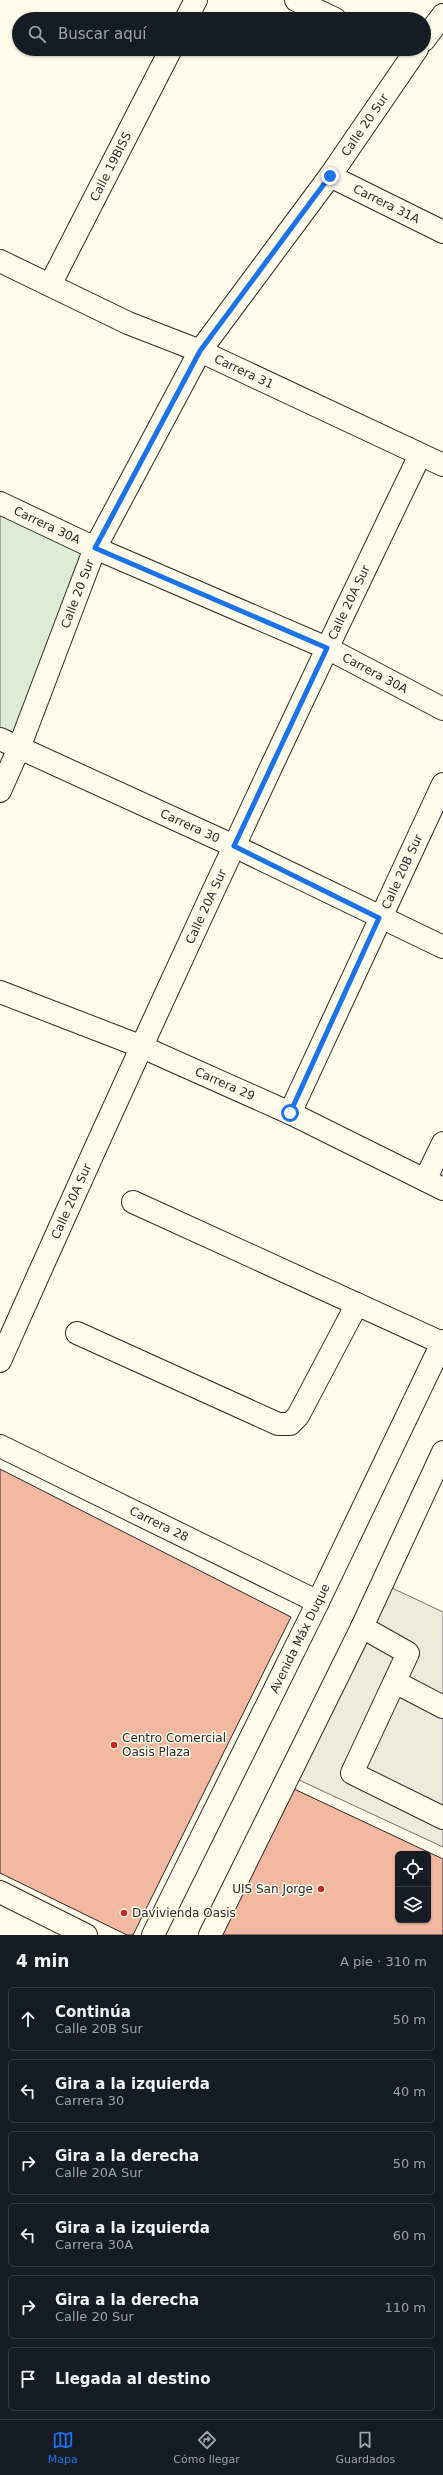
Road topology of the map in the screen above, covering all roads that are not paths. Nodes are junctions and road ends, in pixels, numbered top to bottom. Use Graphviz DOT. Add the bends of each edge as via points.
graph roads {
  1 [pos="196,0"];
  2 [pos="296,0"];
  3 [pos="190,12"];
  4 [pos="321,12"];
  5 [pos="443,15"];
  6 [pos="431,29"];
  7 [pos="167,56"];
  8 [pos="408,56"];
  9 [pos="330,176"];
  10 [pos="443,232"];
  11 [pos="0,262"];
  12 [pos="50,285"];
  13 [pos="200,351"];
  14 [pos="420,455"];
  15 [pos="443,465"];
  16 [pos="0,503"];
  17 [pos="95,548"];
  18 [pos="327,648"];
  19 [pos="443,709"];
  20 [pos="10,744"];
  21 [pos="443,784"];
  22 [pos="0,791"];
  23 [pos="234,846"];
  24 [pos="379,918"];
  25 [pos="443,947"];
  26 [pos="0,992"];
  27 [pos="140,1046"];
  28 [pos="290,1113"];
  29 [pos="443,1143"];
  30 [pos="434,1184"];
  31 [pos="133,1202"];
  32 [pos="357,1304"];
  33 [pos="77,1333"];
  34 [pos="442,1342"];
  35 [pos="0,1361"];
  36 [pos="0,1446"];
  37 [pos="441,1464"];
  38 [pos="318,1602"];
  39 [pos="362,1627"];
  40 [pos="395,1682"];
  41 [pos="443,1707"];
  42 [pos="443,1818"];
  43 [pos="0,1892"];
  44 [pos="86,1935"];
  45 [pos="153,1935"];
  46 [pos="210,1935"];
  1 -- 3 [label="street"];
  2 -- 4 [label="street"];
  5 -- 6 [label="street, Calle 20 Sur"];
  7 -- 12 [label="street, Calle 19BISS"];
  8 -- 9 [label="street, Calle 20 Sur"];
  9 -- 10 [label="street, Carrera 31A"];
  9 -- 13 [label="street, Calle 20 Sur"];
  11 -- 12 [label="street, Carrera 31"];
  12 -- 13 [label="street, Carrera 31" via="128,323"];
  13 -- 14 [label="street, Carrera 31"];
  13 -- 17 [label="street, Calle 20 Sur"];
  14 -- 15 [label="street, Carrera 31"];
  14 -- 18 [label="street, Calle 20A Sur"];
  16 -- 17 [label="street, Carrera 30A"];
  17 -- 18 [label="street, Carrera 30A"];
  17 -- 20 [label="street, Calle 20 Sur"];
  18 -- 19 [label="street, Carrera 30A"];
  18 -- 23 [label="street, Calle 20A Sur"];
  20 -- 22 [label="street, Calle 20 Sur"];
  20 -- 23 [label="street, Carrera 30"];
  21 -- 24 [label="street, Calle 20B Sur"];
  23 -- 24 [label="street, Carrera 30"];
  23 -- 27 [label="street, Calle 20A Sur"];
  24 -- 25 [label="street, Carrera 30"];
  24 -- 28 [label="street, Calle 20B Sur"];
  26 -- 27 [label="street, Carrera 29"];
  27 -- 28 [label="street, Carrera 29"];
  27 -- 35 [label="street, Calle 20A Sur"];
  28 -- 30 [label="street, Carrera 29"];
  29 -- 30 [label="street"];
  31 -- 32 [label="street"];
  32 -- 33 [label="street" via="298,1416 290,1424 278,1424"];
  32 -- 34 [label="street"];
  34 -- 38 [label="street, Avenida Máx Duque"];
  36 -- 38 [label="street, Carrera 28"];
  37 -- 39 [label="street"];
  38 -- 45 [label="street, Avenida Máx Duque"];
  39 -- 40 [label="street" via="408,1653"];
  39 -- 46 [label="street"];
  40 -- 41 [label="street"];
  40 -- 42 [label="street" via="352,1773"];
  43 -- 44 [label="street"];
}
